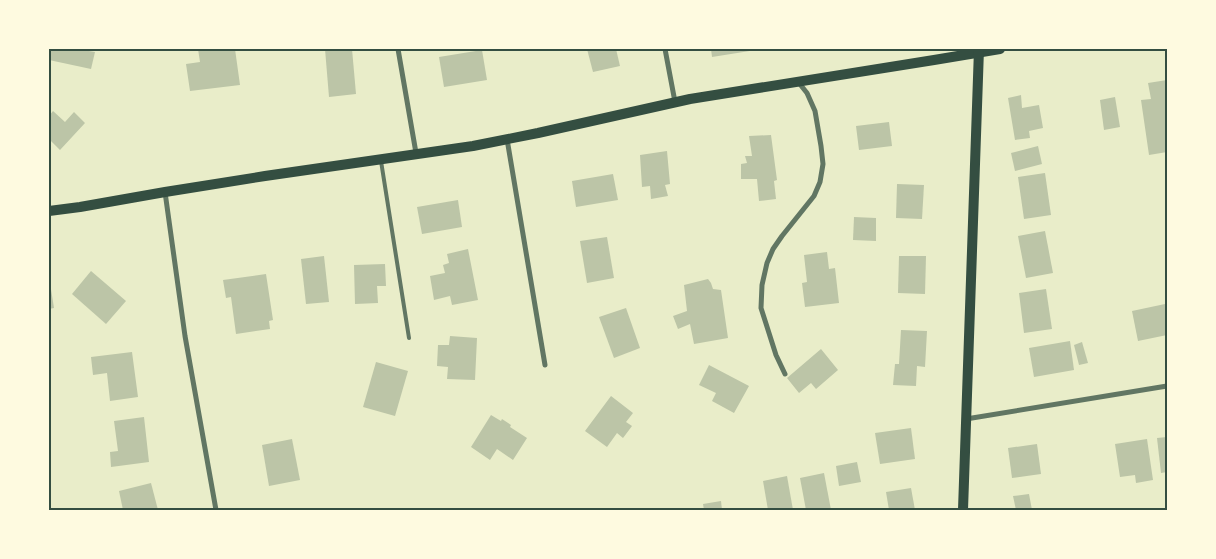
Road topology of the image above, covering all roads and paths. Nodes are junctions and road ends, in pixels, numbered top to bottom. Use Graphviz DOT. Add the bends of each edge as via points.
graph roads {
  1 [pos="398,49"];
  2 [pos="665,49"];
  3 [pos="1000,49"];
  4 [pos="979,51"];
  5 [pos="798,82"];
  6 [pos="675,102"];
  7 [pos="507,139"];
  8 [pos="416,153"];
  9 [pos="380,159"];
  10 [pos="165,192"];
  11 [pos="49,210"];
  12 [pos="410,338"];
  13 [pos="545,365"];
  14 [pos="786,374"];
  15 [pos="1167,386"];
  16 [pos="966,419"];
  17 [pos="216,510"];
  18 [pos="964,510"];
  1 -- 8 [label="street"];
  2 -- 6 [label="street"];
  3 -- 4 [label="main road"];
  4 -- 5 [label="main road"];
  4 -- 16 [label="main road"];
  5 -- 6 [label="main road"];
  5 -- 14 [label="street" via="815,111 823,164 814,196 773,249 762,285 761,308 776,355"];
  6 -- 7 [label="main road"];
  7 -- 8 [label="main road"];
  7 -- 13 [label="street"];
  8 -- 9 [label="main road"];
  9 -- 10 [label="main road"];
  9 -- 12 [label="lane"];
  10 -- 11 [label="main road"];
  10 -- 17 [label="street" via="185,336"];
  15 -- 16 [label="street"];
  16 -- 18 [label="main road"];
}
